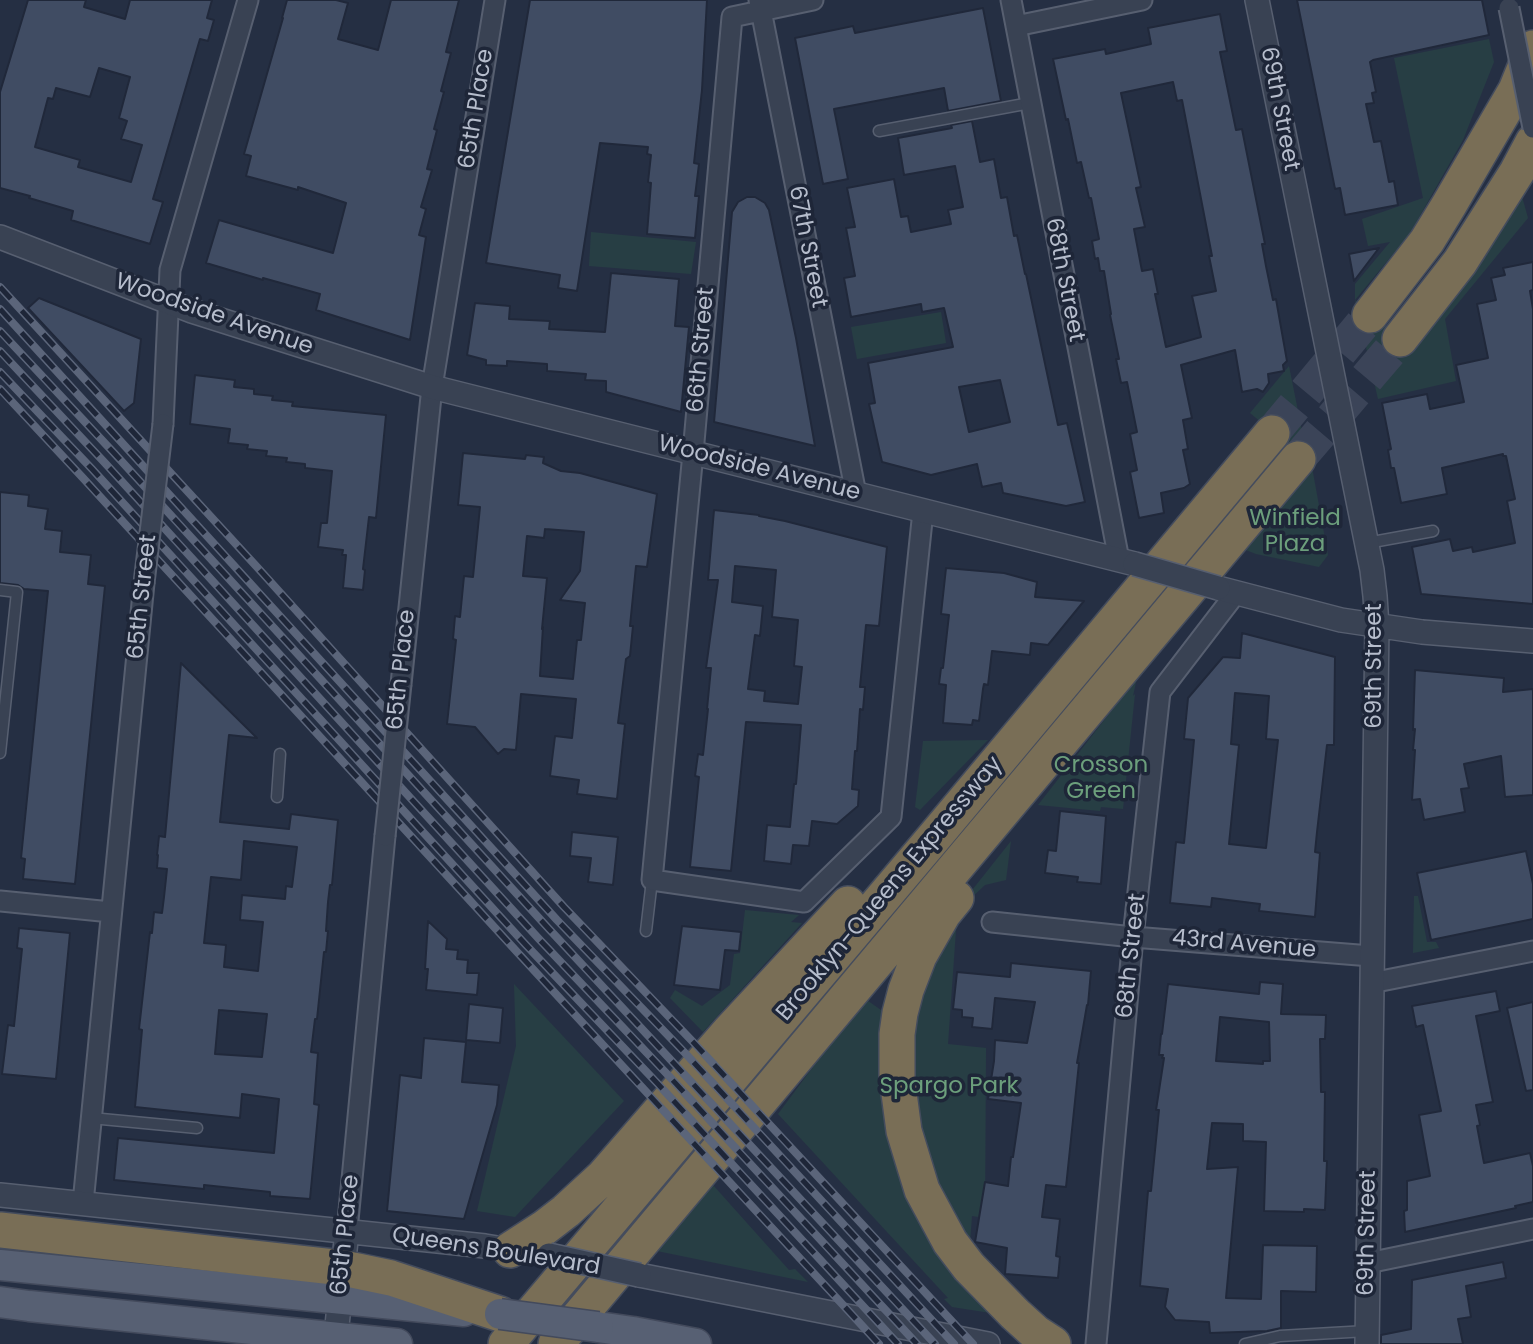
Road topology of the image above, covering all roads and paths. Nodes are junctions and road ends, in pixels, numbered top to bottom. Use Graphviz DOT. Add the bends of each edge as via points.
graph roads {
  1 [pos="248,0"];
  2 [pos="495,0"];
  3 [pos="813,0"];
  4 [pos="1011,0"];
  5 [pos="1142,0"];
  6 [pos="1257,0"];
  7 [pos="1508,4"];
  8 [pos="760,5"];
  9 [pos="1016,26"];
  10 [pos="1533,48"];
  11 [pos="1030,103"];
  12 [pos="1533,128"];
  13 [pos="879,131"];
  14 [pos="1533,142"];
  15 [pos="0,237"];
  16 [pos="168,302"];
  17 [pos="1370,315"];
  18 [pos="1401,339"];
  19 [pos="432,387"];
  20 [pos="1272,433"];
  21 [pos="693,453"];
  22 [pos="1298,459"];
  23 [pos="856,494"];
  24 [pos="923,511"];
  25 [pos="1433,531"];
  26 [pos="1366,543"];
  27 [pos="1127,562"];
  28 [pos="0,590"];
  29 [pos="1227,591"];
  30 [pos="1377,626"];
  31 [pos="1533,641"];
  32 [pos="1065,737"];
  33 [pos="0,753"];
  34 [pos="280,754"];
  35 [pos="277,797"];
  36 [pos="936,835"];
  37 [pos="652,880"];
  38 [pos="0,901"];
  39 [pos="111,912"];
  40 [pos="992,922"];
  41 [pos="646,931"];
  42 [pos="1133,937"];
  43 [pos="1533,951"];
  44 [pos="1371,956"];
  45 [pos="1371,984"];
  46 [pos="91,1118"];
  47 [pos="197,1128"];
  48 [pos="0,1195"];
  49 [pos="83,1203"];
  50 [pos="1533,1229"];
  51 [pos="0,1230"];
  52 [pos="347,1231"];
  53 [pos="510,1250"];
  54 [pos="1368,1263"];
  55 [pos="0,1265"];
  56 [pos="341,1284"];
  57 [pos="0,1302"];
  58 [pos="503,1329"];
  59 [pos="1367,1337"];
  60 [pos="1304,1339"];
  61 [pos="335,1341"];
  62 [pos="559,1342"];
  63 [pos="397,1344"];
  64 [pos="696,1344"];
  65 [pos="988,1344"];
  66 [pos="1053,1344"];
  67 [pos="1096,1344"];
  68 [pos="1245,1344"];
  1 -- 16 [label="street, 65th Street" via="170,270"];
  2 -- 19 [label="street, 65th Place"];
  3 -- 8 [label="street"];
  4 -- 9 [label="street, 68th Street"];
  5 -- 9 [label="street"];
  6 -- 26 [label="street, 69th Street"];
  7 -- 12 [label="street, bridge"];
  8 -- 21 [label="street, 66th Street" via="732,17"];
  8 -- 23 [label="street, 67th Street"];
  9 -- 11 [label="street, 68th Street"];
  10 -- 17 [label="highway" via="1516,90 1449,205"];
  11 -- 13 [label="lane"];
  11 -- 27 [label="street, 68th Street"];
  14 -- 18 [label="highway" via="1460,262"];
  15 -- 16 [label="street, Woodside Avenue"];
  16 -- 19 [label="street, Woodside Avenue"];
  16 -- 39 [label="street, 65th Street, bridge" via="163,424"];
  19 -- 21 [label="street, Woodside Avenue"];
  19 -- 52 [label="street, 65th Place, bridge"];
  20 -- 36 [label="highway, Brooklyn-Queens Expressway"];
  21 -- 23 [label="street, Woodside Avenue"];
  21 -- 37 [label="street, 66th Street"];
  22 -- 32 [label="highway, Brooklyn-Queens Expressway"];
  23 -- 24 [label="street, Woodside Avenue"];
  24 -- 27 [label="street, Woodside Avenue"];
  24 -- 37 [label="street" via="891,817 804,902"];
  25 -- 26 [label="lane"];
  26 -- 30 [label="street, 69th Street"];
  27 -- 29 [label="street, Woodside Avenue, bridge"];
  28 -- 33 [label="lane" via="17,592"];
  29 -- 30 [label="street, Woodside Avenue"];
  29 -- 42 [label="street, 68th Street" via="1160,692"];
  30 -- 31 [label="street, Woodside Avenue"];
  30 -- 44 [label="street, 69th Street"];
  32 -- 62 [label="highway, Brooklyn-Queens Expressway"];
  32 -- 66 [label="highway" via="1009,834 929,937 906,990 896,1044 904,1130 922,1190 936,1218 969,1267 1015,1314"];
  34 -- 35 [label="lane"];
  36 -- 53 [label="highway" via="863,889 729,1032 603,1177 566,1211"];
  36 -- 58 [label="highway, Brooklyn-Queens Expressway"];
  37 -- 41 [label="lane"];
  38 -- 39 [label="street"];
  39 -- 46 [label="street, 65th Street"];
  40 -- 42 [label="street, 43rd Avenue"];
  42 -- 44 [label="street, 43rd Avenue"];
  42 -- 67 [label="street, 68th Street"];
  43 -- 45 [label="street"];
  44 -- 45 [label="street, 69th Street"];
  45 -- 54 [label="street, 69th Street"];
  46 -- 47 [label="lane"];
  46 -- 49 [label="street, 65th Street"];
  48 -- 49 [label="street, Queens Boulevard"];
  49 -- 52 [label="street, Queens Boulevard"];
  50 -- 54 [label="street"];
  51 -- 56 [label="highway"];
  52 -- 53 [label="street, Queens Boulevard"];
  52 -- 56 [label="street, 65th Place"];
  53 -- 65 [label="street, Queens Boulevard, bridge"];
  54 -- 59 [label="street, 69th Street"];
  55 -- 56 [label="main road"];
  56 -- 58 [label="highway" via="391,1278"];
  56 -- 61 [label="street, 65th Place"];
  57 -- 61 [label="main road"];
  58 -- 64 [label="main road, bridge" via="598,1327"];
  59 -- 60 [label="lane"];
  60 -- 68 [label="lane" via="1280,1336"];
  61 -- 63 [label="main road"];
}
